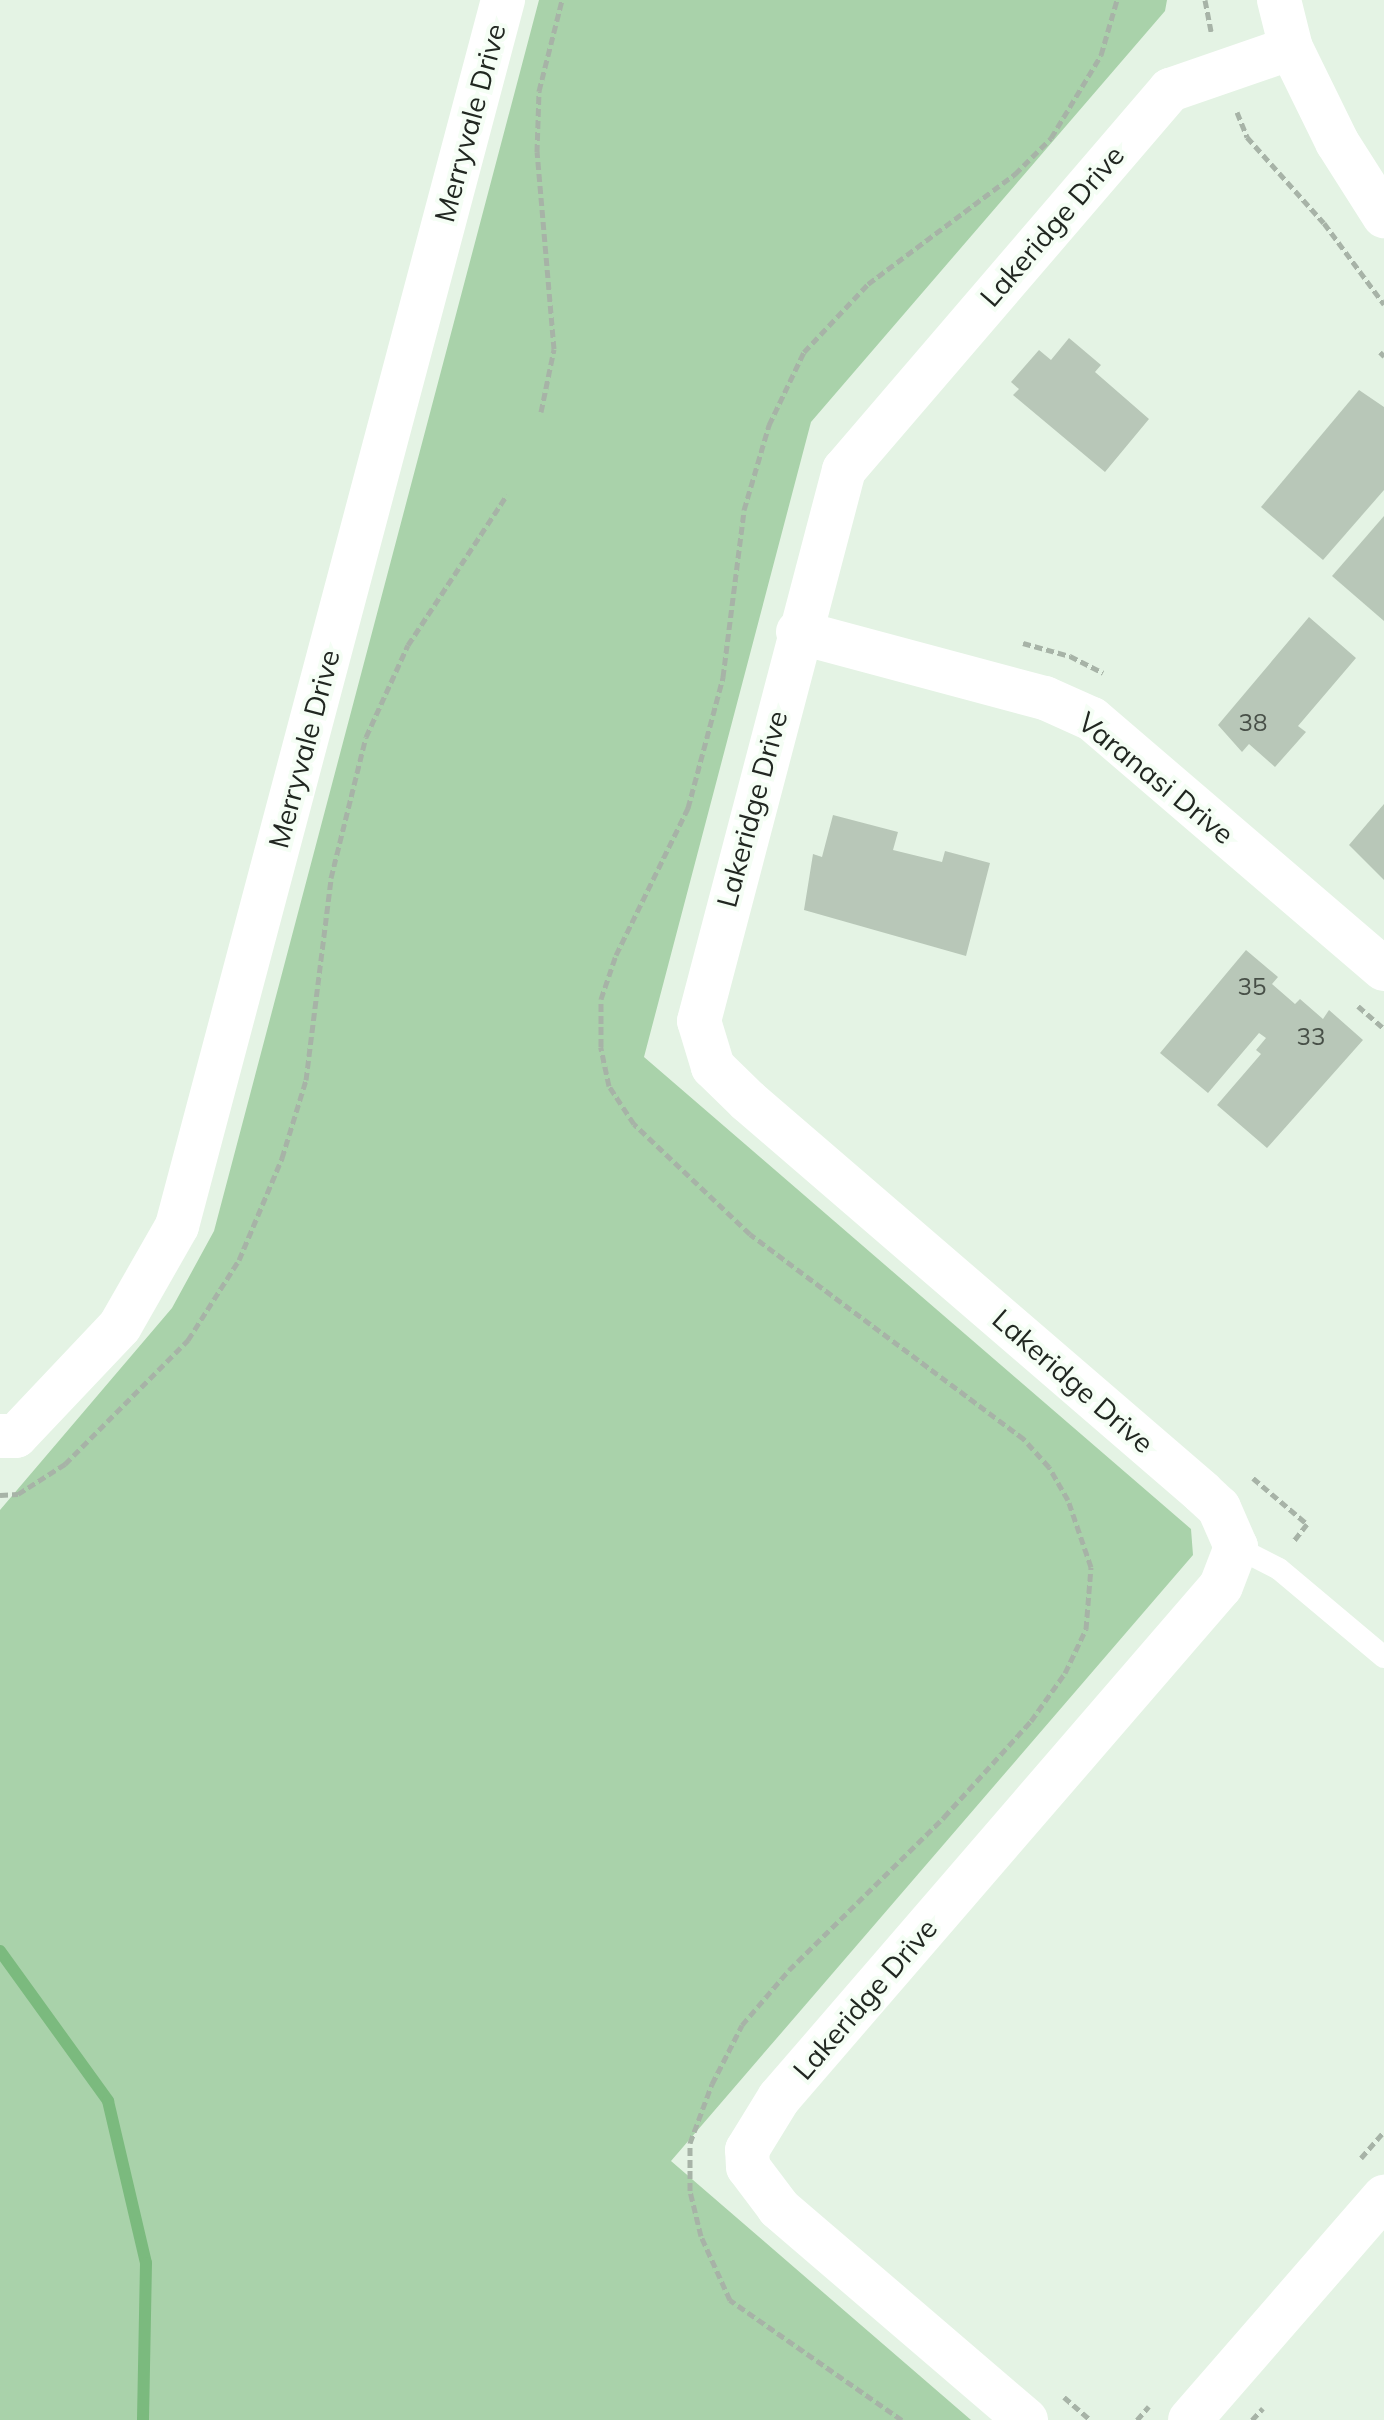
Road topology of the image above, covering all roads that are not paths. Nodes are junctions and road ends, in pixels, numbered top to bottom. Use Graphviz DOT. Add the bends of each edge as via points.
graph roads {
  1 [pos="503,0"];
  2 [pos="1279,0"];
  3 [pos="1291,48"];
  4 [pos="1384,216"];
  5 [pos="798,632"];
  6 [pos="1384,969"];
  7 [pos="0,1436"];
  8 [pos="1236,1547"];
  9 [pos="1384,1657"];
  10 [pos="1384,2197"];
  11 [pos="1026,2420"];
  12 [pos="1190,2420"];
  1 -- 7 [label="street, Merryvale Drive" via="177,1226 120,1326 16,1436"];
  2 -- 3 [label="street"];
  3 -- 4 [label="street" via="1337,142"];
  3 -- 5 [label="street, Lakeridge Drive" via="1170,90 844,470"];
  5 -- 6 [label="street, Varanasi Drive" via="1045,698 1092,719"];
  5 -- 8 [label="street, Lakeridge Drive" via="702,1002 699,1021 713,1067 1202,1492 1219,1508"];
  8 -- 9 [label="lane" via="1279,1569"];
  8 -- 11 [label="street, Lakeridge Drive" via="1221,1586 779,2098 747,2150 748,2167 779,2208"];
  10 -- 12 [label="street"];
}
